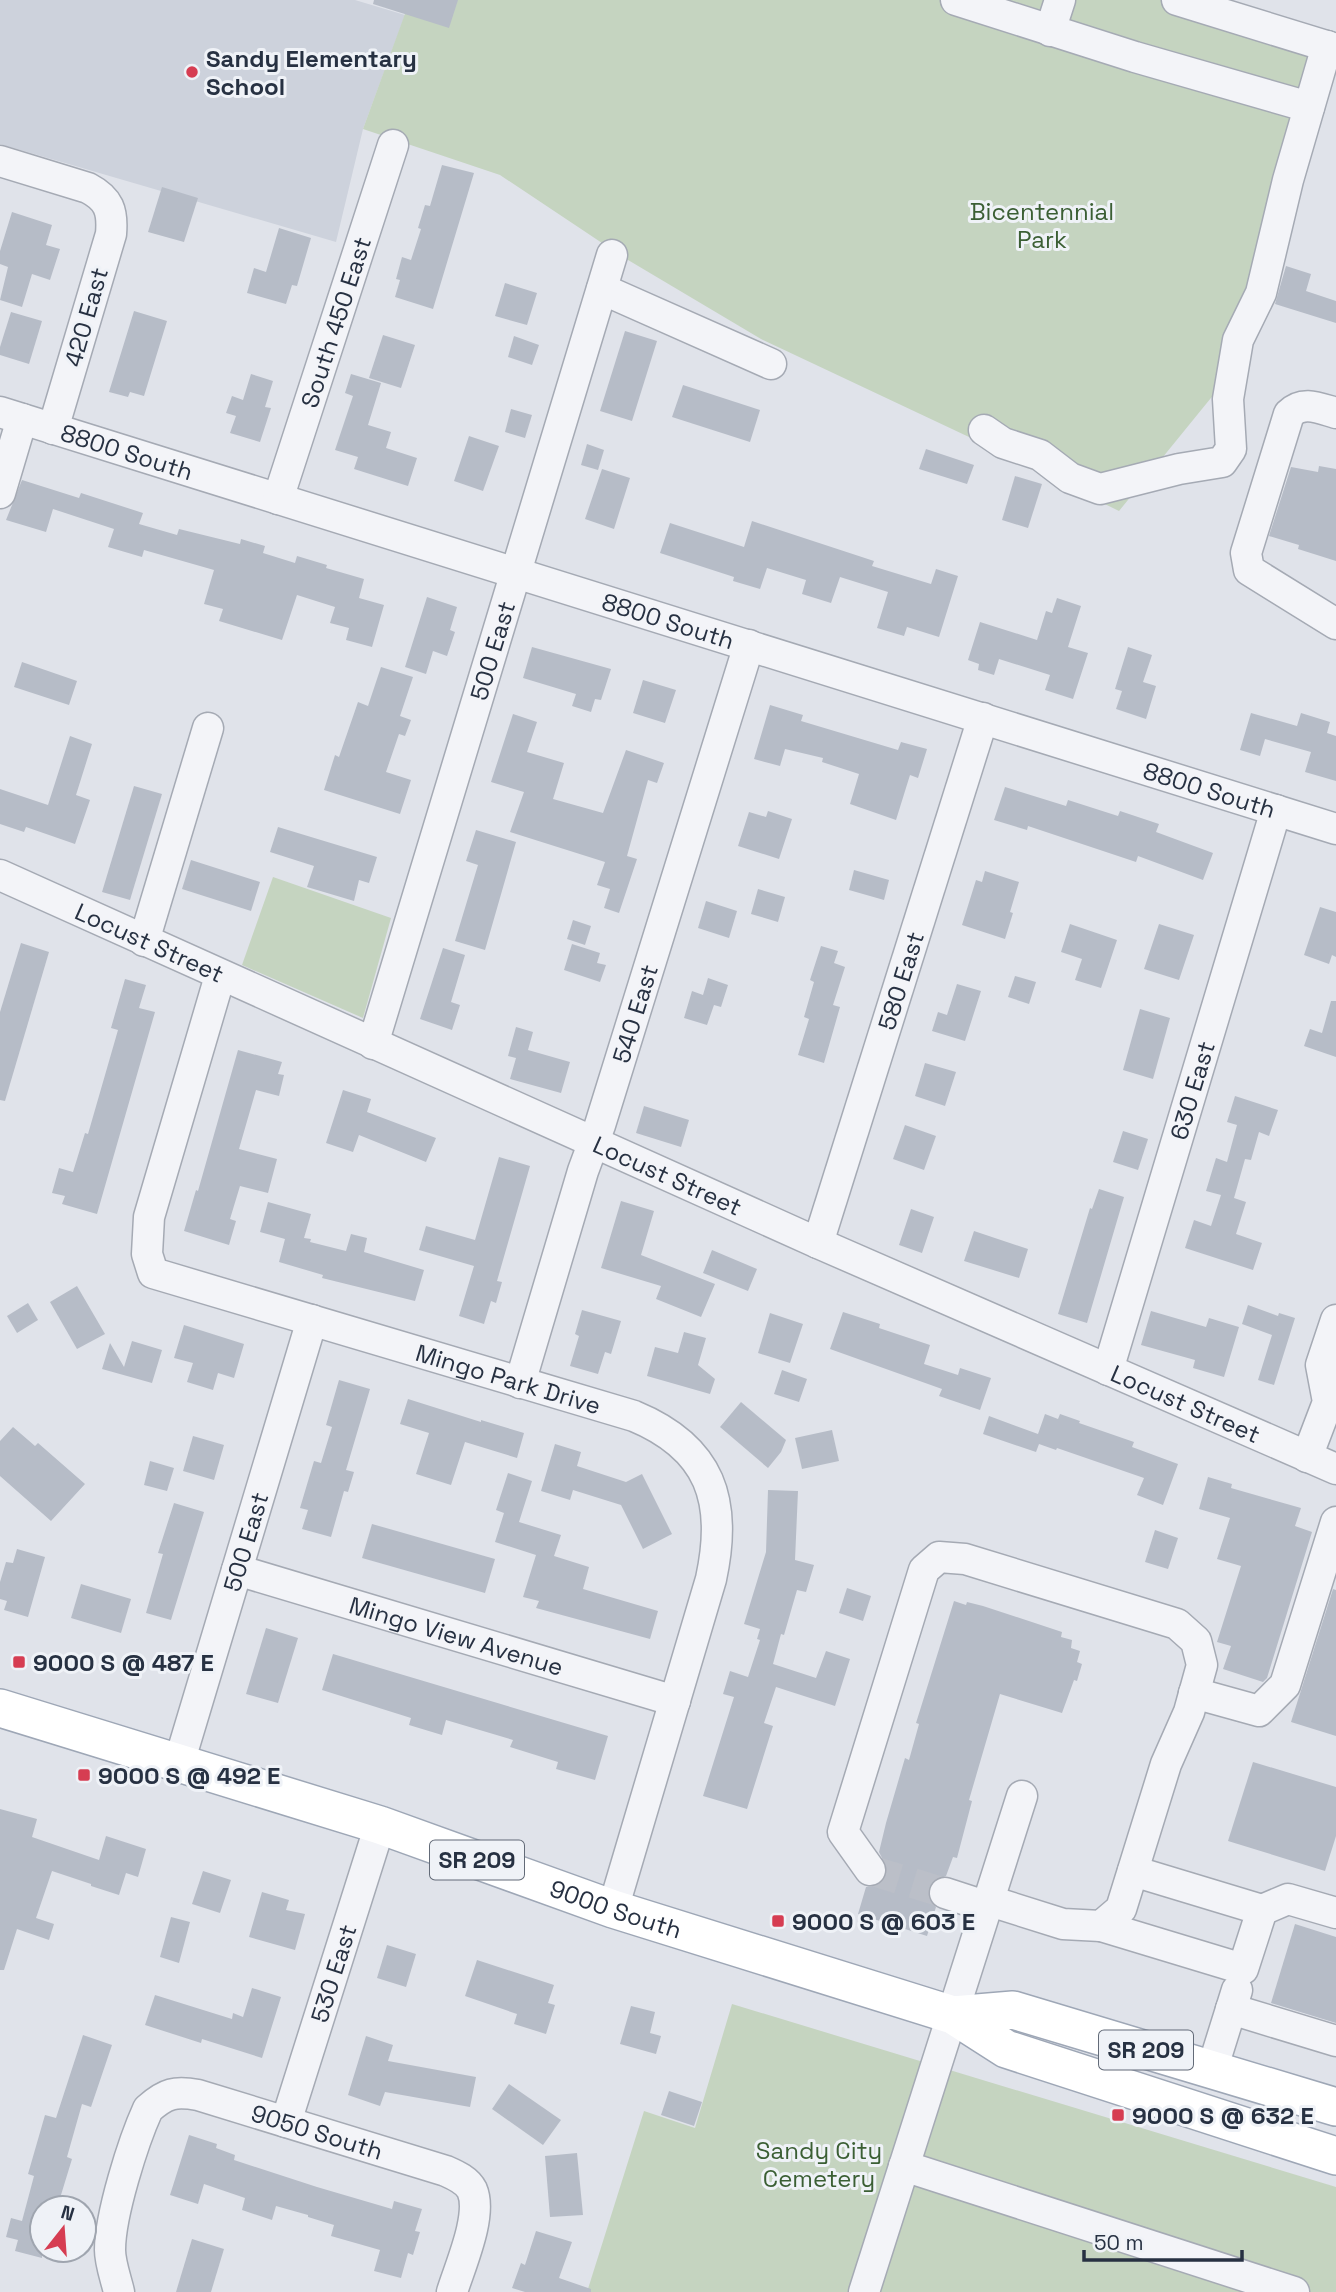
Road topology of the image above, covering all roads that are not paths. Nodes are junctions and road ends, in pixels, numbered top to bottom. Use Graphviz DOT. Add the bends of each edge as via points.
graph roads {
  1 [pos="956,0"];
  2 [pos="1060,0"];
  3 [pos="1177,0"];
  4 [pos="1050,31"];
  5 [pos="1332,48"];
  6 [pos="1309,107"];
  7 [pos="393,145"];
  8 [pos="0,161"];
  9 [pos="612,256"];
  10 [pos="602,289"];
  11 [pos="771,364"];
  12 [pos="1336,413"];
  13 [pos="11,416"];
  14 [pos="53,429"];
  15 [pos="984,430"];
  16 [pos="0,493"];
  17 [pos="278,499"];
  18 [pos="516,572"];
  19 [pos="1336,624"];
  20 [pos="749,645"];
  21 [pos="983,718"];
  22 [pos="208,728"];
  23 [pos="1276,810"];
  24 [pos="1336,829"];
  25 [pos="0,875"];
  26 [pos="144,941"];
  27 [pos="220,976"];
  28 [pos="373,1044"];
  29 [pos="593,1142"];
  30 [pos="818,1243"];
  31 [pos="312,1320"];
  32 [pos="1336,1320"];
  33 [pos="1108,1370"];
  34 [pos="520,1383"];
  35 [pos="1307,1457"];
  36 [pos="1336,1469"];
  37 [pos="1336,1522"];
  38 [pos="237,1570"];
  39 [pos="1194,1693"];
  40 [pos="675,1701"];
  41 [pos="0,1708"];
  42 [pos="179,1763"];
  43 [pos="1022,1796"];
  44 [pos="380,1825"];
  45 [pos="870,1870"];
  46 [pos="1133,1871"];
  47 [pos="945,1893"];
  48 [pos="989,1904"];
  49 [pos="613,1909"];
  50 [pos="1262,1910"];
  51 [pos="1336,1913"];
  52 [pos="1101,1926"];
  53 [pos="1243,1969"];
  54 [pos="1231,2009"];
  55 [pos="953,2015"];
  56 [pos="1336,2041"];
  57 [pos="1212,2070"];
  58 [pos="1336,2107"];
  59 [pos="286,2122"];
  60 [pos="1336,2156"];
  61 [pos="904,2166"];
  62 [pos="119,2292"];
  63 [pos="452,2292"];
  64 [pos="864,2292"];
  65 [pos="1294,2292"];
  1 -- 4 [label="street"];
  2 -- 4 [label="street"];
  3 -- 5 [label="street"];
  4 -- 6 [label="street"];
  5 -- 6 [label="street"];
  6 -- 15 [label="street" via="1261,293 1238,340 1228,399 1231,449 1222,462 1100,489 1070,478 1040,454 1003,443"];
  7 -- 17 [label="street, South 450 East"];
  8 -- 14 [label="street, 420 East" via="88,188 109,204 112,219"];
  9 -- 10 [label="street, 500 East"];
  10 -- 11 [label="street"];
  10 -- 18 [label="street, 500 East"];
  12 -- 19 [label="street" via="1304,405 1289,414 1246,553 1249,570"];
  13 -- 14 [label="street, 8800 South"];
  13 -- 16 [label="street"];
  14 -- 17 [label="street, 8800 South"];
  17 -- 18 [label="street, 8800 South"];
  18 -- 20 [label="street, 8800 South"];
  18 -- 28 [label="street, 500 East"];
  20 -- 21 [label="street, 8800 South"];
  20 -- 29 [label="street, 540 East"];
  21 -- 23 [label="street, 8800 South"];
  21 -- 30 [label="street, 580 East"];
  22 -- 26 [label="street"];
  23 -- 24 [label="street, 8800 South"];
  23 -- 33 [label="street, 630 East"];
  25 -- 26 [label="street, Locust Street"];
  26 -- 27 [label="street, Locust Street"];
  27 -- 28 [label="street, Locust Street"];
  27 -- 31 [label="street, Mingo Park Drive" via="153,1200 147,1254 153,1273"];
  28 -- 29 [label="street, Locust Street"];
  29 -- 30 [label="street, Locust Street"];
  29 -- 34 [label="street, 540 East"];
  30 -- 33 [label="street, Locust Street"];
  31 -- 34 [label="street, Mingo Park Drive"];
  31 -- 38 [label="street, 500 East"];
  32 -- 35 [label="street" via="1321,1365 1328,1402"];
  33 -- 35 [label="street, Locust Street"];
  34 -- 40 [label="street, Mingo Park Drive" via="657,1426 695,1457 708,1479 716,1503 717,1554"];
  35 -- 36 [label="street, Locust Street"];
  37 -- 39 [label="street" via="1285,1685 1259,1712"];
  38 -- 40 [label="street, Mingo View Avenue"];
  38 -- 42 [label="street, 500 East"];
  39 -- 45 [label="street" via="1202,1665 1196,1641 1177,1624 965,1559 939,1557 924,1570 843,1832"];
  39 -- 46 [label="street"];
  40 -- 49 [label="street, Mingo Park Drive"];
  41 -- 42 [label="main road, 9000 South / SR 209"];
  42 -- 44 [label="main road, 9000 South / SR 209"];
  43 -- 48 [label="street"];
  44 -- 49 [label="main road, 9000 South / SR 209"];
  44 -- 59 [label="street, 530 East"];
  46 -- 50 [label="street"];
  46 -- 52 [label="street" via="1121,1909"];
  47 -- 48 [label="street"];
  48 -- 52 [label="street" via="1063,1924"];
  48 -- 55 [label="street"];
  49 -- 55 [label="main road, 9000 South / SR 209"];
  50 -- 51 [label="street" via="1288,1899"];
  50 -- 53 [label="street"];
  52 -- 53 [label="street"];
  53 -- 54 [label="street"];
  54 -- 56 [label="street"];
  54 -- 57 [label="street"];
  55 -- 57 [label="main road, 9000 South / SR 209" via="1013,2011"];
  55 -- 60 [label="main road, 9000 South / SR 209" via="1006,2049"];
  55 -- 61 [label="street"];
  57 -- 58 [label="main road, 9000 South / SR 209"];
  59 -- 62 [label="street, 9050 South" via="178,2092 148,2109 111,2230 110,2253"];
  59 -- 63 [label="street, 9050 South" via="446,2171 471,2188 474,2220"];
  61 -- 64 [label="street"];
  61 -- 65 [label="street"];
}
